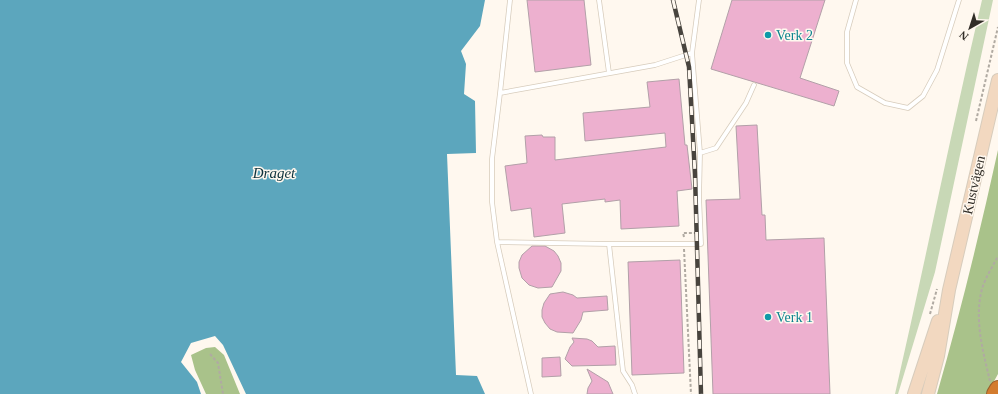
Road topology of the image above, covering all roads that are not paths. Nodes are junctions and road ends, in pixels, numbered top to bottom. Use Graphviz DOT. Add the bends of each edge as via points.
graph roads {
  1 [pos="510,0"];
  2 [pos="599,0"];
  3 [pos="699,0"];
  4 [pos="856,0"];
  5 [pos="959,0"];
  6 [pos="692,53"];
  7 [pos="609,73"];
  8 [pos="998,80"];
  9 [pos="754,85"];
  10 [pos="500,93"];
  11 [pos="700,153"];
  12 [pos="497,242"];
  13 [pos="609,244"];
  14 [pos="943,289"];
  15 [pos="531,394"];
  16 [pos="635,394"];
  17 [pos="914,394"];
  18 [pos="928,394"];
  1 -- 10 [label="lane"];
  2 -- 7 [label="lane"];
  3 -- 6 [label="lane"];
  4 -- 5 [label="lane" via="847,32 847,63 857,87 885,103 908,108 923,96 937,70"];
  6 -- 7 [label="lane" via="655,65"];
  6 -- 11 [label="lane"];
  7 -- 10 [label="lane"];
  8 -- 14 [label="main road, Kustvägen"];
  9 -- 11 [label="lane" via="746,103 716,148"];
  10 -- 12 [label="lane" via="492,159 492,202"];
  11 -- 13 [label="lane" via="701,244"];
  12 -- 13 [label="lane"];
  12 -- 15 [label="lane"];
  13 -- 16 [label="lane" via="623,372"];
  14 -- 17 [label="main road, Kustvägen"];
  14 -- 18 [label="main road, Kustvägen" via="938,356"];
}
